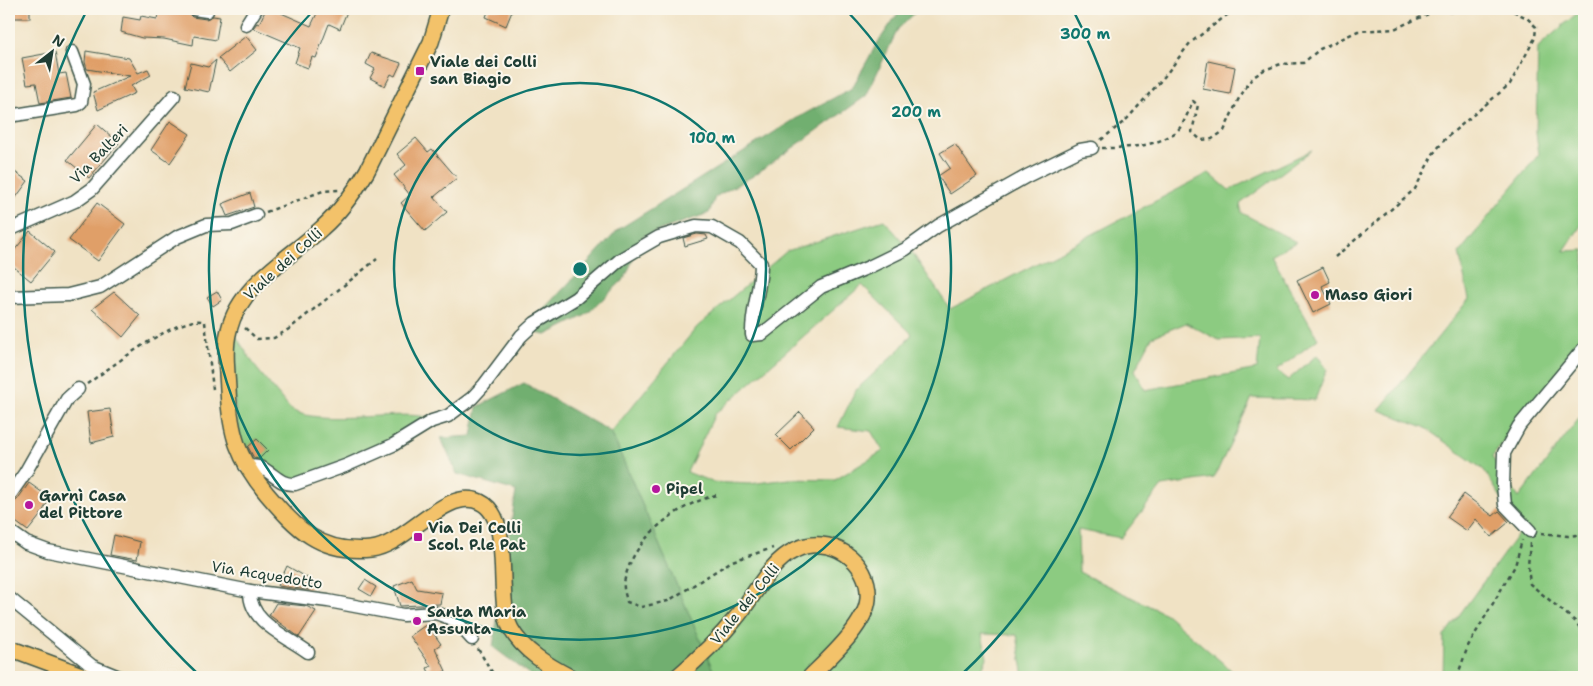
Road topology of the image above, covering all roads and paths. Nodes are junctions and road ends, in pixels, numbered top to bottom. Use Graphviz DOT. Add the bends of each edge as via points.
graph roads {
  1 [pos="256,9"];
  2 [pos="441,9"];
  3 [pos="1235,9"];
  4 [pos="1472,9"];
  5 [pos="1509,9"];
  6 [pos="246,25"];
  7 [pos="72,52"];
  8 [pos="174,96"];
  9 [pos="9,116"];
  10 [pos="1086,149"];
  11 [pos="356,189"];
  12 [pos="256,215"];
  13 [pos="9,230"];
  14 [pos="1335,257"];
  15 [pos="377,259"];
  16 [pos="9,297"];
  17 [pos="235,312"];
  18 [pos="1584,348"];
  19 [pos="78,390"];
  20 [pos="215,397"];
  21 [pos="245,466"];
  22 [pos="716,495"];
  23 [pos="9,496"];
  24 [pos="1527,529"];
  25 [pos="9,531"];
  26 [pos="1584,534"];
  27 [pos="795,550"];
  28 [pos="250,591"];
  29 [pos="9,598"];
  30 [pos="1584,634"];
  31 [pos="472,639"];
  32 [pos="9,648"];
  33 [pos="308,652"];
  34 [pos="87,677"];
  35 [pos="119,677"];
  36 [pos="495,677"];
  37 [pos="570,677"];
  38 [pos="677,677"];
  39 [pos="810,677"];
  40 [pos="1457,677"];
  1 -- 6 [label="street"];
  2 -- 11 [label="main road, Viale dei Colli" via="430,42"];
  3 -- 10 [label="path" via="1190,42 1164,77 1117,129"];
  4 -- 10 [label="path" via="1435,11 1394,29 1358,31 1320,49 1304,62 1264,70 1252,78 1224,130 1212,139 1201,140 1192,132 1198,105 1194,101 1178,130 1157,142 1127,148"];
  5 -- 14 [label="path" via="1536,26 1535,38 1510,84 1446,138 1433,154 1415,189"];
  7 -- 9 [label="street" via="84,84 81,102"];
  8 -- 13 [label="street, Via Balteri" via="92,189 75,201"];
  10 -- 21 [label="street" via="1027,176 938,226 906,249 821,287 762,334 752,335 751,318 761,286 762,264 727,235 705,225 659,237 621,259 576,298 535,323 472,398 448,416 432,421 393,445 295,484 280,482 260,467"];
  11 -- 12 [label="path" via="323,191"];
  11 -- 17 [label="main road, Viale dei Colli" via="324,227 246,294"];
  12 -- 16 [label="street" via="232,224 206,225 176,237 100,287 68,295"];
  15 -- 17 [label="path" via="274,338 256,339"];
  17 -- 21 [label="main road, Viale dei Colli" via="228,331 229,419"];
  18 -- 24 [label="street" via="1519,426 1504,454 1505,505"];
  19 -- 20 [label="path" via="176,326 199,319 205,322 208,335"];
  19 -- 23 [label="street" via="67,399"];
  21 -- 37 [label="main road, Viale dei Colli" via="307,536 354,550 386,546 456,500 468,498 480,502 496,518 505,615 511,629 520,642"];
  22 -- 27 [label="path" via="696,501 648,534 631,561 623,585 627,602 641,607 668,601 732,561 770,548"];
  24 -- 26 [label="path" via="1568,536"];
  24 -- 30 [label="path" via="1530,584 1576,622"];
  24 -- 40 [label="path" via="1516,566 1468,646"];
  25 -- 28 [label="street, Via Acquedotto" via="26,543 48,551"];
  27 -- 38 [label="main road, Viale dei Colli" via="771,572 702,656"];
  27 -- 39 [label="main road, Viale dei Colli" via="815,544 834,547 856,560 865,578 868,599 854,632"];
  28 -- 31 [label="street, Via Acquedotto" via="402,615 436,613 455,620"];
  28 -- 33 [label="street" via="250,601 278,635"];
  29 -- 35 [label="street" via="92,666"];
  31 -- 36 [label="path"];
  32 -- 34 [label="main road"];
}
